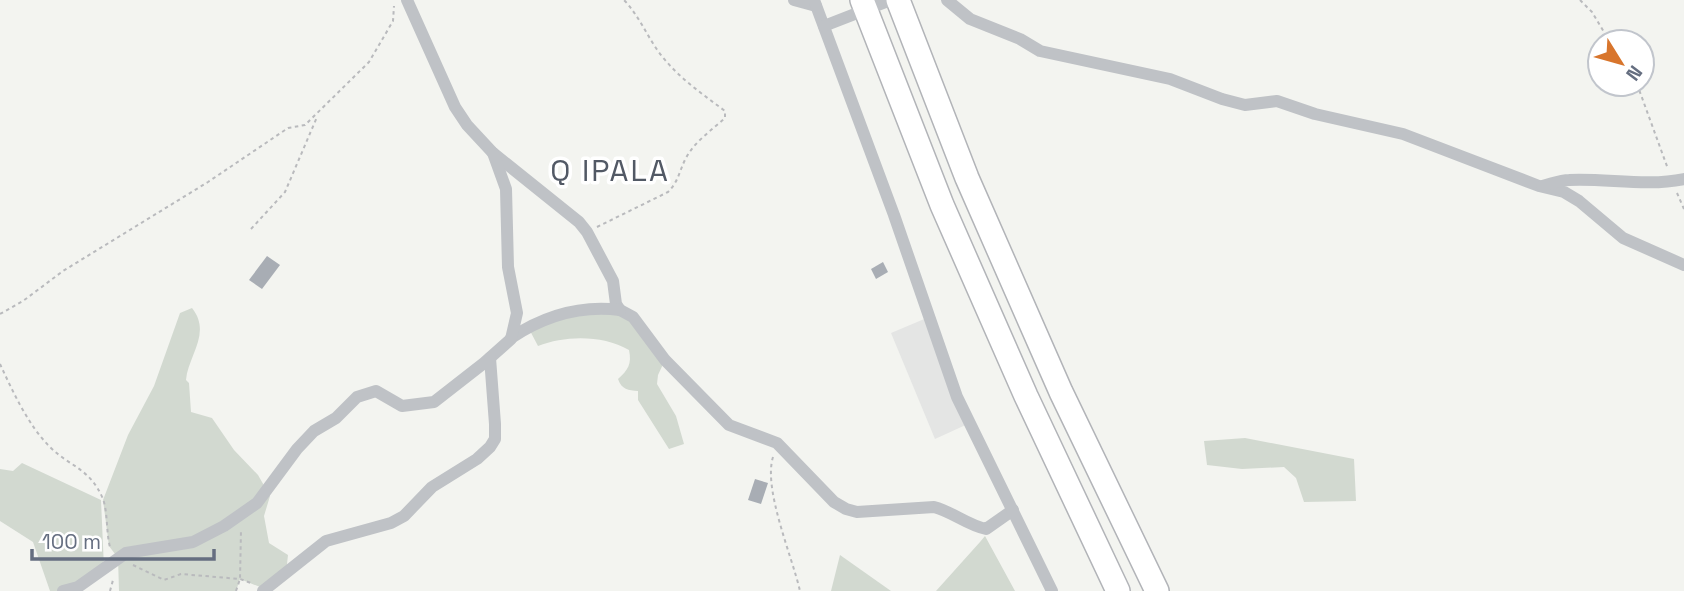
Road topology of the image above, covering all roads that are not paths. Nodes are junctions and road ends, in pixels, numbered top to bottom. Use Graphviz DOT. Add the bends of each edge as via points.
graph roads {
  1 [pos="794,0"];
  2 [pos="891,0"];
  3 [pos="898,0"];
  4 [pos="947,0"];
  5 [pos="401,1"];
  6 [pos="815,3"];
  7 [pos="864,5"];
  8 [pos="824,26"];
  9 [pos="494,153"];
  10 [pos="1678,181"];
  11 [pos="1539,187"];
  12 [pos="1684,265"];
  13 [pos="620,310"];
  14 [pos="511,339"];
  15 [pos="490,358"];
  16 [pos="1013,510"];
  17 [pos="264,590"];
  18 [pos="63,591"];
  19 [pos="1052,591"];
  20 [pos="1118,591"];
  21 [pos="1157,591"];
  1 -- 6 [label="street"];
  2 -- 7 [label="street"];
  3 -- 21 [label="highway" via="967,178 1055,379"];
  4 -- 11 [label="street" via="970,19 1040,51 1170,79 1234,102 1277,101 1403,134"];
  5 -- 9 [label="street" via="455,107"];
  6 -- 8 [label="street"];
  7 -- 8 [label="street"];
  7 -- 20 [label="highway" via="942,205"];
  8 -- 16 [label="street" via="957,397"];
  9 -- 13 [label="street" via="579,222 613,281"];
  9 -- 14 [label="street" via="506,189 508,267 517,313"];
  10 -- 11 [label="street" via="1566,180"];
  11 -- 12 [label="street" via="1564,192 1623,238"];
  13 -- 14 [label="street" via="600,308 548,318"];
  13 -- 16 [label="street" via="633,317 665,360 729,425 777,443 834,502 857,512 934,507 986,530"];
  14 -- 15 [label="street"];
  15 -- 17 [label="street" via="495,439 490,447 432,487 404,516 326,541"];
  15 -- 18 [label="street" via="434,402 402,406 376,391 357,397 314,431 257,503 244,512 193,542 126,553 78,587"];
  16 -- 19 [label="street"];
}
